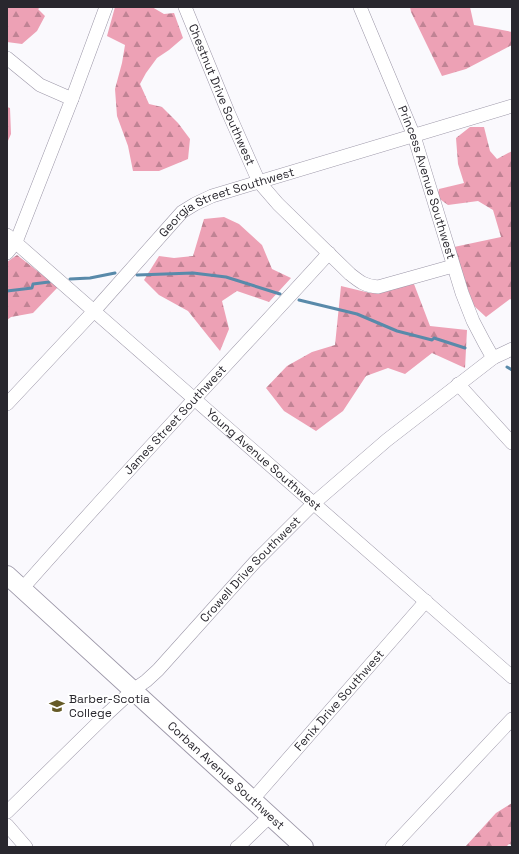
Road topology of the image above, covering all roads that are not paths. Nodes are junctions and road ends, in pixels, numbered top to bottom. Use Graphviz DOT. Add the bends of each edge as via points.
graph roads {
  1 [pos="106,7"];
  2 [pos="185,7"];
  3 [pos="360,7"];
  4 [pos="7,58"];
  5 [pos="72,98"];
  6 [pos="512,106"];
  7 [pos="414,136"];
  8 [pos="259,182"];
  9 [pos="14,238"];
  10 [pos="7,252"];
  11 [pos="329,253"];
  12 [pos="453,266"];
  13 [pos="94,311"];
  14 [pos="512,349"];
  15 [pos="493,358"];
  16 [pos="458,384"];
  17 [pos="194,398"];
  18 [pos="7,404"];
  19 [pos="512,443"];
  20 [pos="314,503"];
  21 [pos="7,575"];
  22 [pos="22,588"];
  23 [pos="426,601"];
  24 [pos="512,677"];
  25 [pos="133,690"];
  26 [pos="512,719"];
  27 [pos="253,799"];
  28 [pos="7,812"];
  29 [pos="270,816"];
  30 [pos="7,825"];
  31 [pos="26,847"];
  32 [pos="237,847"];
  33 [pos="304,847"];
  34 [pos="392,847"];
  1 -- 5 [label="street"];
  2 -- 8 [label="street, Chestnut Drive Southwest"];
  3 -- 7 [label="street, Princess Avenue Southwest"];
  4 -- 5 [label="street" via="40,85"];
  5 -- 9 [label="street"];
  6 -- 7 [label="street, Georgia Street Southwest"];
  7 -- 8 [label="street, Georgia Street Southwest"];
  7 -- 12 [label="street, Princess Avenue Southwest"];
  8 -- 11 [label="street, Chestnut Drive Southwest"];
  8 -- 13 [label="street, Georgia Street Southwest" via="212,196 182,212"];
  9 -- 10 [label="street"];
  9 -- 13 [label="street, Young Avenue Southwest"];
  11 -- 12 [label="street, Chestnut Drive Southwest" via="350,274 368,286 378,287"];
  11 -- 17 [label="street, James Street Southwest"];
  12 -- 15 [label="street, Princess Avenue Southwest" via="473,321"];
  13 -- 17 [label="street, Young Avenue Southwest"];
  13 -- 18 [label="street, Georgia Street Southwest"];
  14 -- 15 [label="street, Crowell Drive Southwest"];
  15 -- 16 [label="street, Crowell Drive Southwest"];
  16 -- 19 [label="street"];
  16 -- 20 [label="street, Crowell Drive Southwest" via="387,440"];
  17 -- 20 [label="street, Young Avenue Southwest"];
  17 -- 22 [label="street, James Street Southwest"];
  20 -- 23 [label="street, Young Avenue Southwest"];
  20 -- 25 [label="street, Crowell Drive Southwest" via="256,562 158,670"];
  21 -- 22 [label="street, Corban Avenue Southwest"];
  22 -- 25 [label="street, Corban Avenue Southwest"];
  23 -- 24 [label="street, Young Avenue Southwest"];
  23 -- 27 [label="street, Fenix Drive Southwest"];
  25 -- 27 [label="street, Corban Avenue Southwest"];
  25 -- 28 [label="street, Crowell Drive Southwest"];
  26 -- 34 [label="street"];
  27 -- 29 [label="street, Corban Avenue Southwest"];
  29 -- 32 [label="street"];
  29 -- 33 [label="street, Corban Avenue Southwest"];
  30 -- 31 [label="street"];
}
